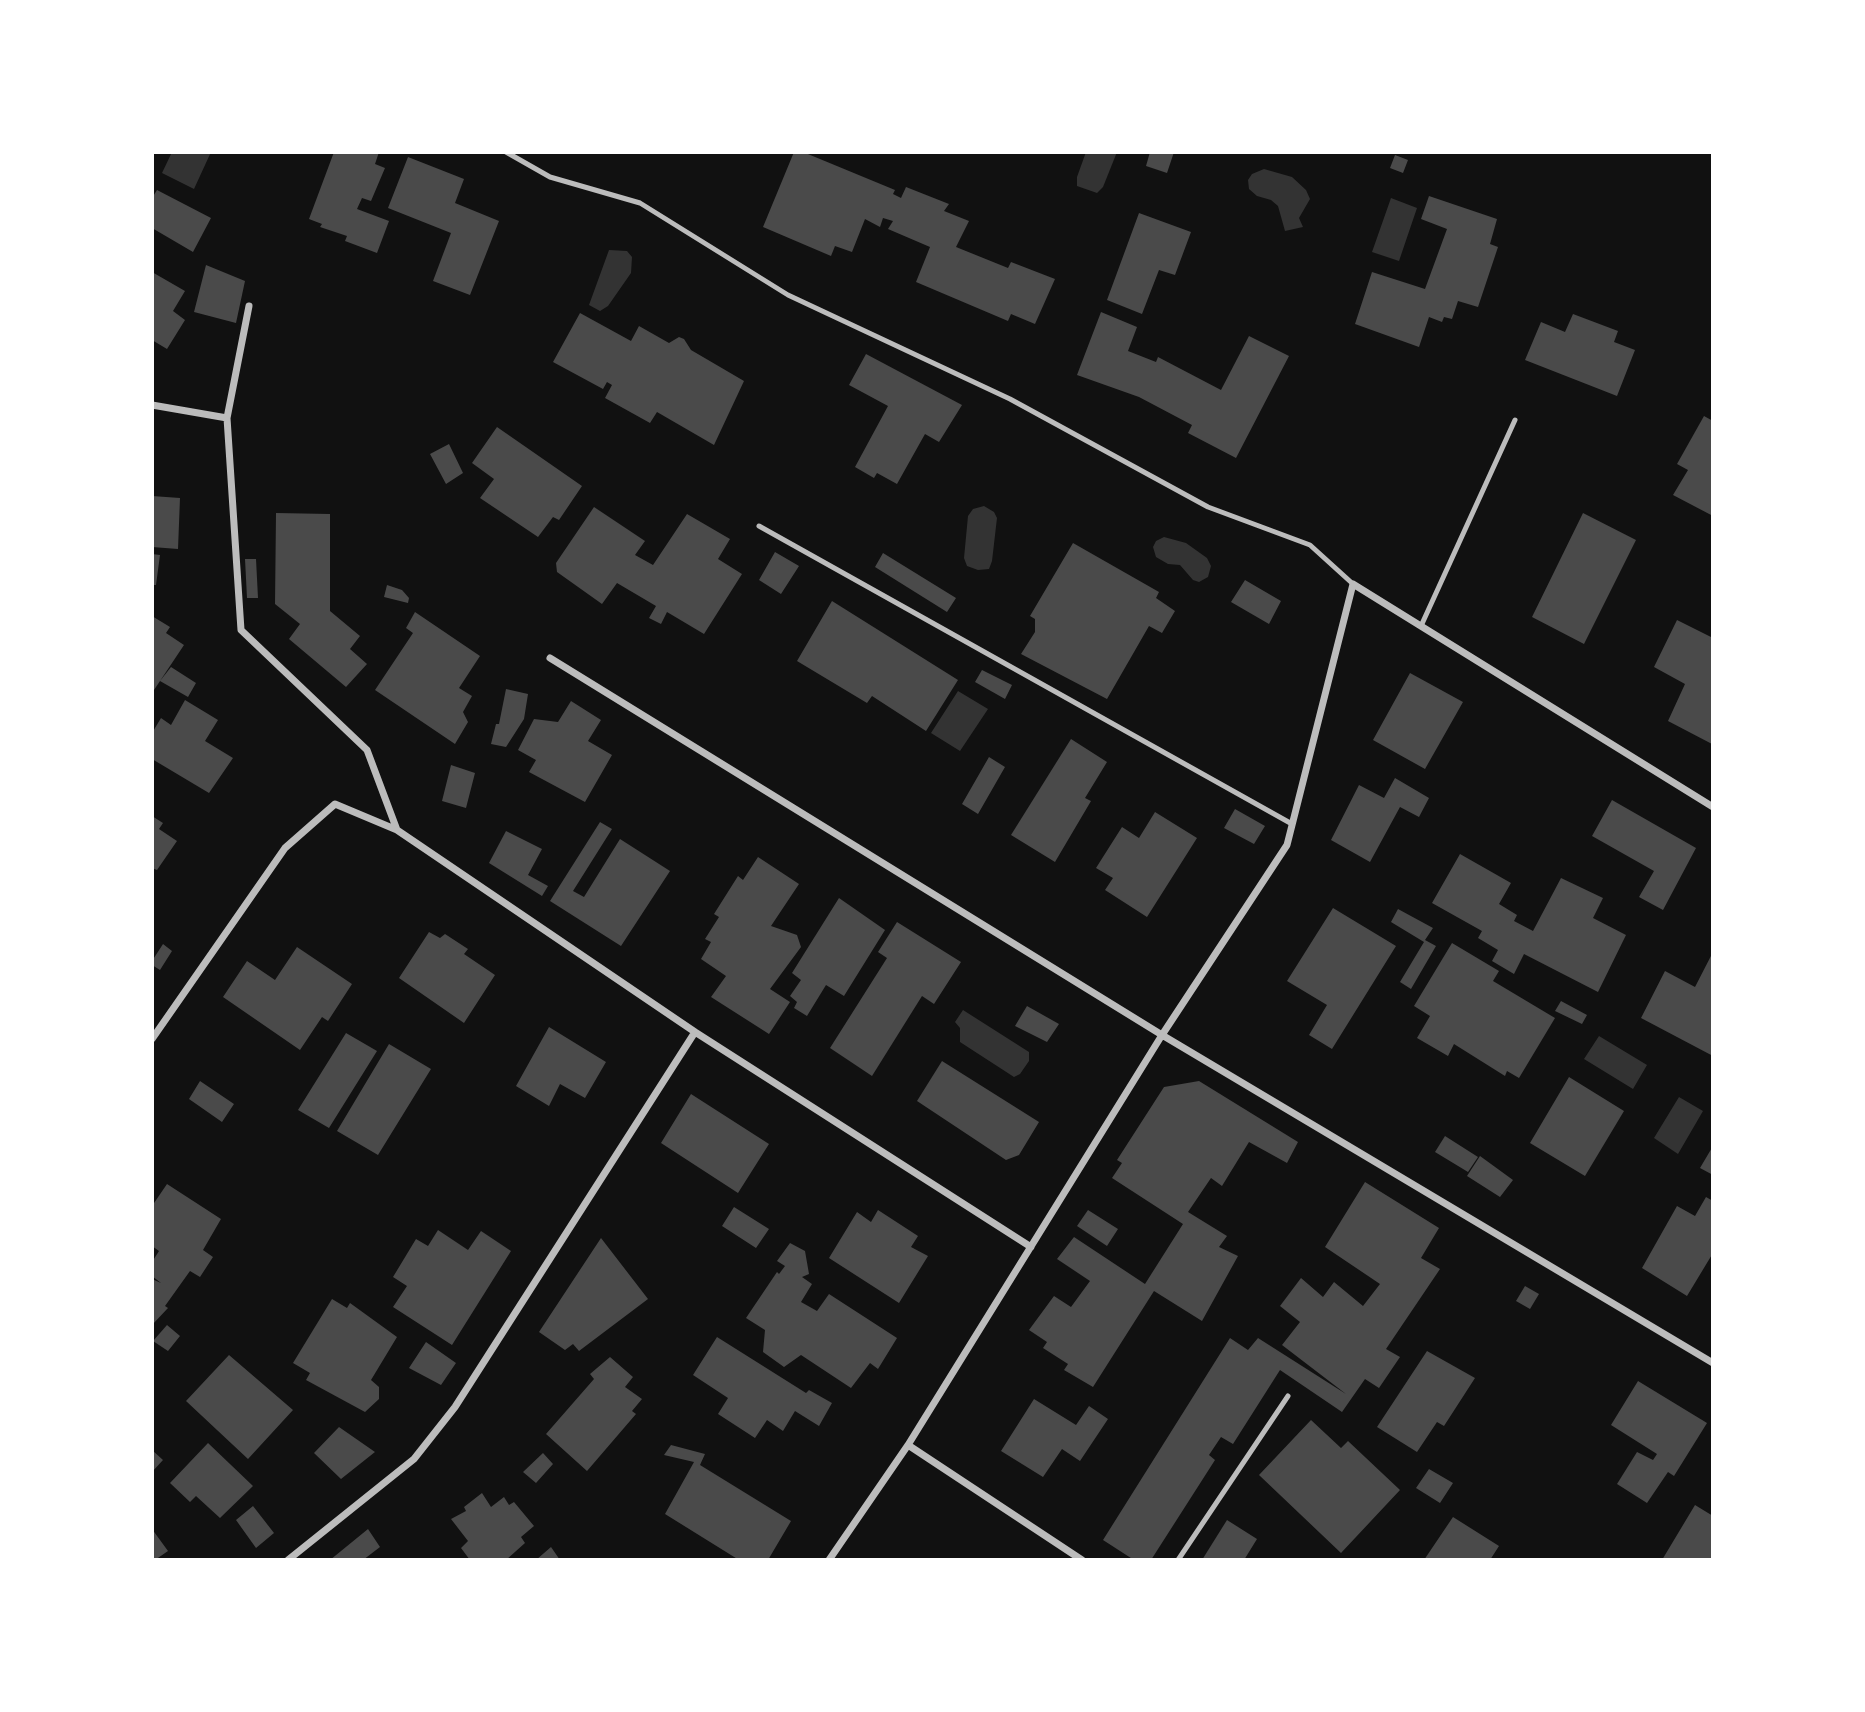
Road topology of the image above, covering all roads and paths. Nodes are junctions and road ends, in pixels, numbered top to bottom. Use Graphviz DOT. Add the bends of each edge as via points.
graph roads {
  1 [pos="506,152"];
  2 [pos="249,306"];
  3 [pos="152,405"];
  4 [pos="228,418"];
  5 [pos="1515,420"];
  6 [pos="759,526"];
  7 [pos="1353,584"];
  8 [pos="1421,626"];
  9 [pos="550,658"];
  10 [pos="1713,807"];
  11 [pos="1292,824"];
  12 [pos="397,830"];
  13 [pos="695,1032"];
  14 [pos="1162,1035"];
  15 [pos="152,1039"];
  16 [pos="1031,1247"];
  17 [pos="1713,1363"];
  18 [pos="1288,1396"];
  19 [pos="908,1445"];
  20 [pos="288,1560"];
  21 [pos="829,1560"];
  22 [pos="1082,1560"];
  23 [pos="1178,1560"];
  1 -- 7 [label="lane" via="550,177 640,203 788,295 1010,399 1208,507 1311,545"];
  2 -- 4 [label="street"];
  3 -- 4 [label="street"];
  4 -- 12 [label="street" via="241,630 367,750"];
  5 -- 8 [label="lane"];
  6 -- 11 [label="lane"];
  7 -- 8 [label="street"];
  7 -- 11 [label="street"];
  8 -- 10 [label="street"];
  9 -- 14 [label="street"];
  11 -- 14 [label="street" via="1287,845"];
  12 -- 13 [label="street"];
  12 -- 15 [label="street" via="335,804 285,848"];
  13 -- 16 [label="street"];
  13 -- 20 [label="street" via="455,1407 414,1459"];
  14 -- 16 [label="street"];
  14 -- 17 [label="street"];
  16 -- 19 [label="street"];
  18 -- 23 [label="lane"];
  19 -- 21 [label="street"];
  19 -- 22 [label="street"];
}
